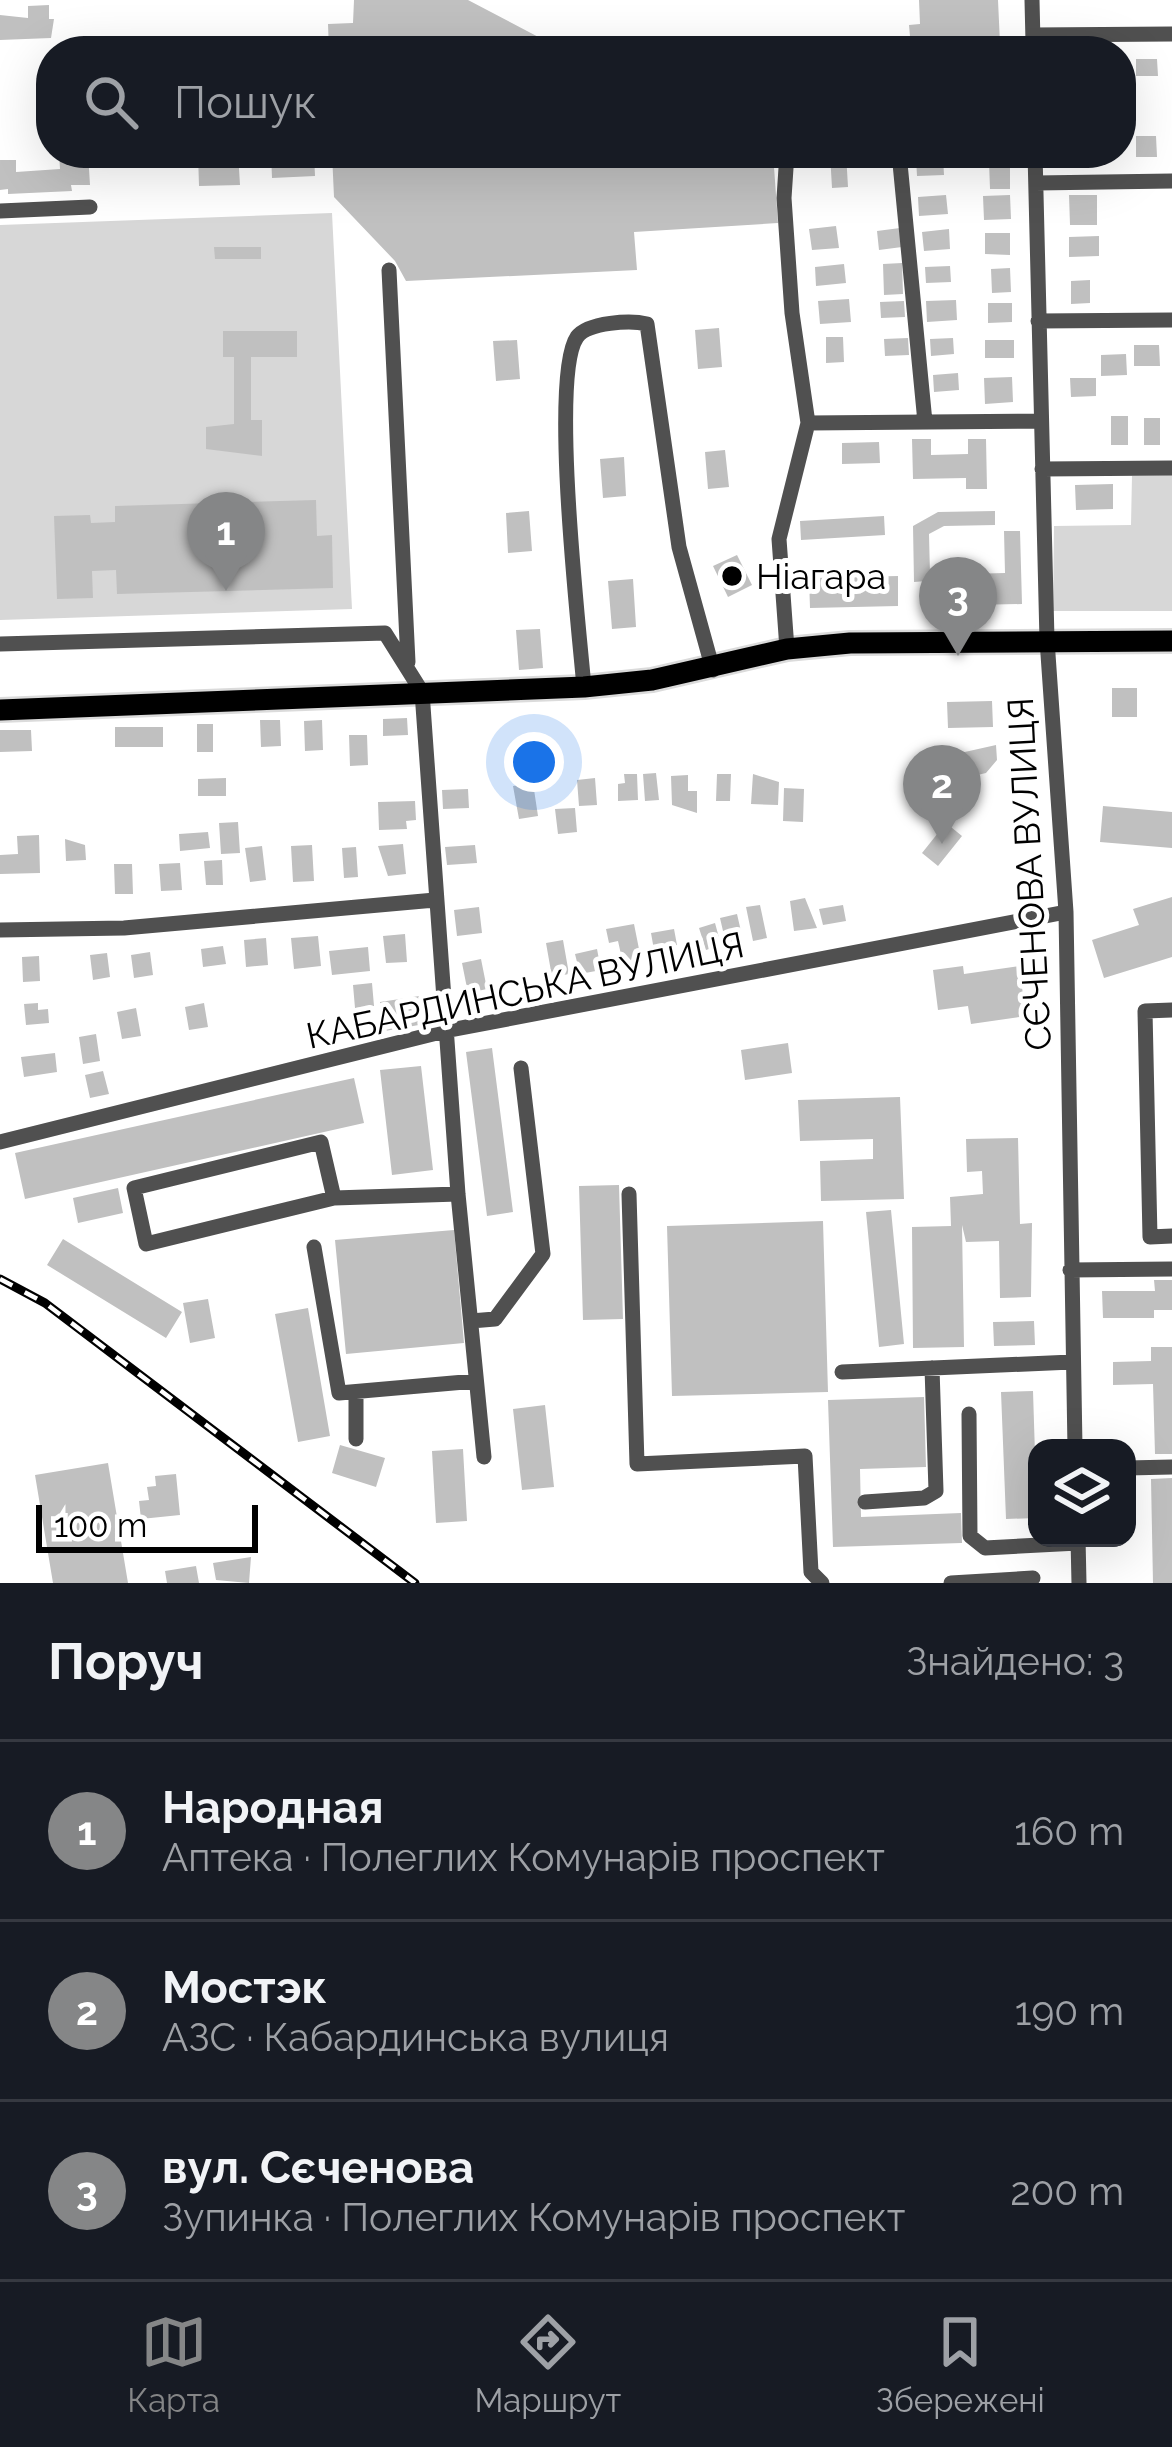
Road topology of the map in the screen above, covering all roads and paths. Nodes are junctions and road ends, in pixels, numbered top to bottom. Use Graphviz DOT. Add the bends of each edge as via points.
graph roads {
  1 [pos="1032,0"];
  2 [pos="1172,34"];
  3 [pos="1033,36"];
  4 [pos="1136,37"];
  5 [pos="786,168"];
  6 [pos="900,168"];
  7 [pos="1036,168"];
  8 [pos="1172,181"];
  9 [pos="1036,182"];
  10 [pos="90,207"];
  11 [pos="0,211"];
  12 [pos="389,270"];
  13 [pos="1172,320"];
  14 [pos="1038,321"];
  15 [pos="1040,421"];
  16 [pos="925,422"];
  17 [pos="808,423"];
  18 [pos="1172,468"];
  19 [pos="1042,469"];
  20 [pos="1047,640"];
  21 [pos="1172,641"];
  22 [pos="0,644"];
  23 [pos="787,649"];
  24 [pos="408,667"];
  25 [pos="713,670"];
  26 [pos="584,687"];
  27 [pos="422,692"];
  28 [pos="0,710"];
  29 [pos="435,900"];
  30 [pos="1066,912"];
  31 [pos="0,930"];
  32 [pos="1172,1010"];
  33 [pos="446,1031"];
  34 [pos="521,1068"];
  35 [pos="0,1142"];
  36 [pos="629,1193"];
  37 [pos="458,1194"];
  38 [pos="334,1198"];
  39 [pos="1172,1236"];
  40 [pos="314,1247"];
  41 [pos="1172,1269"];
  42 [pos="1070,1270"];
  43 [pos="471,1322"];
  44 [pos="1072,1362"];
  45 [pos="932,1368"];
  46 [pos="842,1372"];
  47 [pos="476,1381"];
  48 [pos="356,1392"];
  49 [pos="970,1414"];
  50 [pos="356,1439"];
  51 [pos="1075,1439"];
  52 [pos="484,1457"];
  53 [pos="1172,1466"];
  54 [pos="1136,1468"];
  55 [pos="865,1502"];
  56 [pos="1028,1545"];
  57 [pos="1078,1547"];
  58 [pos="1033,1578"];
  59 [pos="822,1583"];
  60 [pos="950,1583"];
  61 [pos="1079,1583"];
  1 -- 3 [label="street"];
  2 -- 4 [label="street"];
  5 -- 17 [label="street"];
  6 -- 16 [label="street"];
  7 -- 9 [label="street, СЄЧЕНОВА ВУЛИЦЯ"];
  8 -- 9 [label="street"];
  9 -- 14 [label="street, СЄЧЕНОВА ВУЛИЦЯ"];
  10 -- 11 [label="street"];
  12 -- 24 [label="street"];
  13 -- 14 [label="street"];
  14 -- 15 [label="street, СЄЧЕНОВА ВУЛИЦЯ"];
  15 -- 16 [label="street"];
  15 -- 19 [label="street, СЄЧЕНОВА ВУЛИЦЯ"];
  16 -- 17 [label="street"];
  17 -- 23 [label="street" via="778,539"];
  18 -- 19 [label="street"];
  19 -- 20 [label="street, СЄЧЕНОВА ВУЛИЦЯ"];
  20 -- 21 [label="main road"];
  20 -- 23 [label="main road"];
  20 -- 30 [label="street, СЄЧЕНОВА ВУЛИЦЯ"];
  22 -- 24 [label="street" via="385,633"];
  23 -- 25 [label="main road"];
  24 -- 27 [label="street"];
  25 -- 26 [label="main road"];
  25 -- 26 [label="street" via="679,547 646,324 590,328 572,350 565,447"];
  26 -- 27 [label="main road"];
  27 -- 28 [label="main road"];
  27 -- 29 [label="street"];
  29 -- 31 [label="street" via="124,928"];
  29 -- 33 [label="street"];
  30 -- 33 [label="street, КАБАРДИНСЬКА ВУЛИЦЯ"];
  30 -- 42 [label="street, СЄЧЕНОВА ВУЛИЦЯ"];
  32 -- 39 [label="street" via="1144,1011 1150,1237"];
  33 -- 35 [label="street, КАБАРДИНСЬКА ВУЛИЦЯ"];
  33 -- 37 [label="street"];
  34 -- 43 [label="street" via="543,1253 495,1319"];
  36 -- 59 [label="street" via="637,1464 805,1456 811,1572"];
  37 -- 38 [label="street"];
  37 -- 43 [label="street"];
  38 -- 38 [label="street" via="146,1244 134,1188 321,1142"];
  40 -- 48 [label="street" via="339,1394"];
  41 -- 42 [label="street"];
  42 -- 44 [label="street, СЄЧЕНОВА ВУЛИЦЯ"];
  43 -- 47 [label="street"];
  44 -- 45 [label="street"];
  44 -- 51 [label="street, СЄЧЕНОВА ВУЛИЦЯ"];
  45 -- 46 [label="street"];
  45 -- 55 [label="street" via="936,1491"];
  47 -- 48 [label="street"];
  47 -- 52 [label="street"];
  48 -- 50 [label="street"];
  49 -- 56 [label="street" via="970,1536 986,1548"];
  53 -- 54 [label="street"];
  57 -- 61 [label="street"];
  58 -- 60 [label="street"];
}
